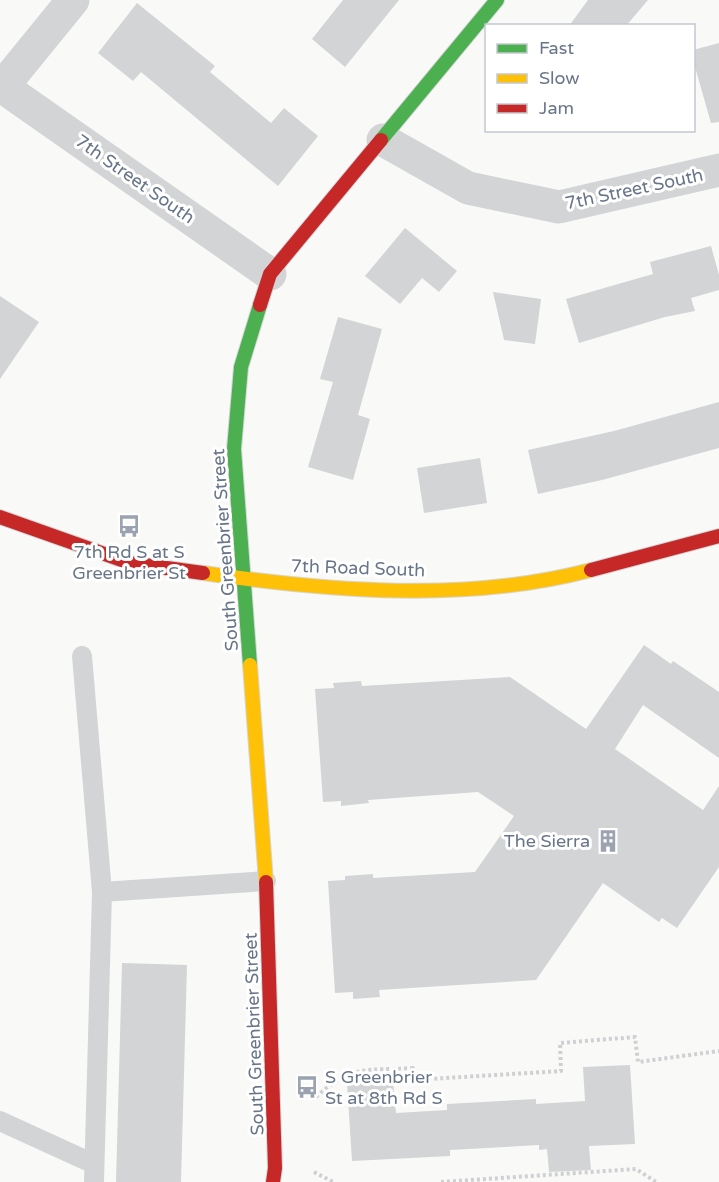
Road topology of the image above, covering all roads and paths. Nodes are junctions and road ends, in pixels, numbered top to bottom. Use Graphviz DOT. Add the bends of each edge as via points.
graph roads {
  1 [pos="73,0"];
  2 [pos="497,0"];
  3 [pos="1,86"];
  4 [pos="383,140"];
  5 [pos="719,170"];
  6 [pos="270,274"];
  7 [pos="0,517"];
  8 [pos="719,536"];
  9 [pos="243,579"];
  10 [pos="82,656"];
  11 [pos="266,881"];
  12 [pos="102,892"];
  13 [pos="719,1051"];
  14 [pos="316,1097"];
  15 [pos="0,1120"];
  16 [pos="314,1172"];
  17 [pos="94,1173"];
  18 [pos="273,1182"];
  19 [pos="333,1182"];
  20 [pos="441,1182"];
  21 [pos="656,1182"];
  1 -- 3 [label="street"];
  2 -- 4 [label="street, South Greenbrier Street"];
  3 -- 6 [label="street, 7th Street South"];
  4 -- 5 [label="street, 7th Street South" via="468,188 560,207"];
  4 -- 6 [label="street, South Greenbrier Street"];
  6 -- 9 [label="street, South Greenbrier Street" via="241,367 234,449"];
  7 -- 9 [label="street, 7th Road South" via="130,563"];
  8 -- 9 [label="street, 7th Road South" via="580,573 494,587 383,591"];
  9 -- 11 [label="street, South Greenbrier Street"];
  10 -- 12 [label="lane"];
  11 -- 12 [label="lane"];
  11 -- 18 [label="street, South Greenbrier Street"];
  12 -- 17 [label="lane"];
  13 -- 14 [label="path" via="638,1062 635,1037 560,1043 561,1071 413,1080 413,1068 350,1072 335,1079"];
  15 -- 17 [label="lane"];
  16 -- 19 [label="path"];
  20 -- 21 [label="path" via="636,1169"];
}
